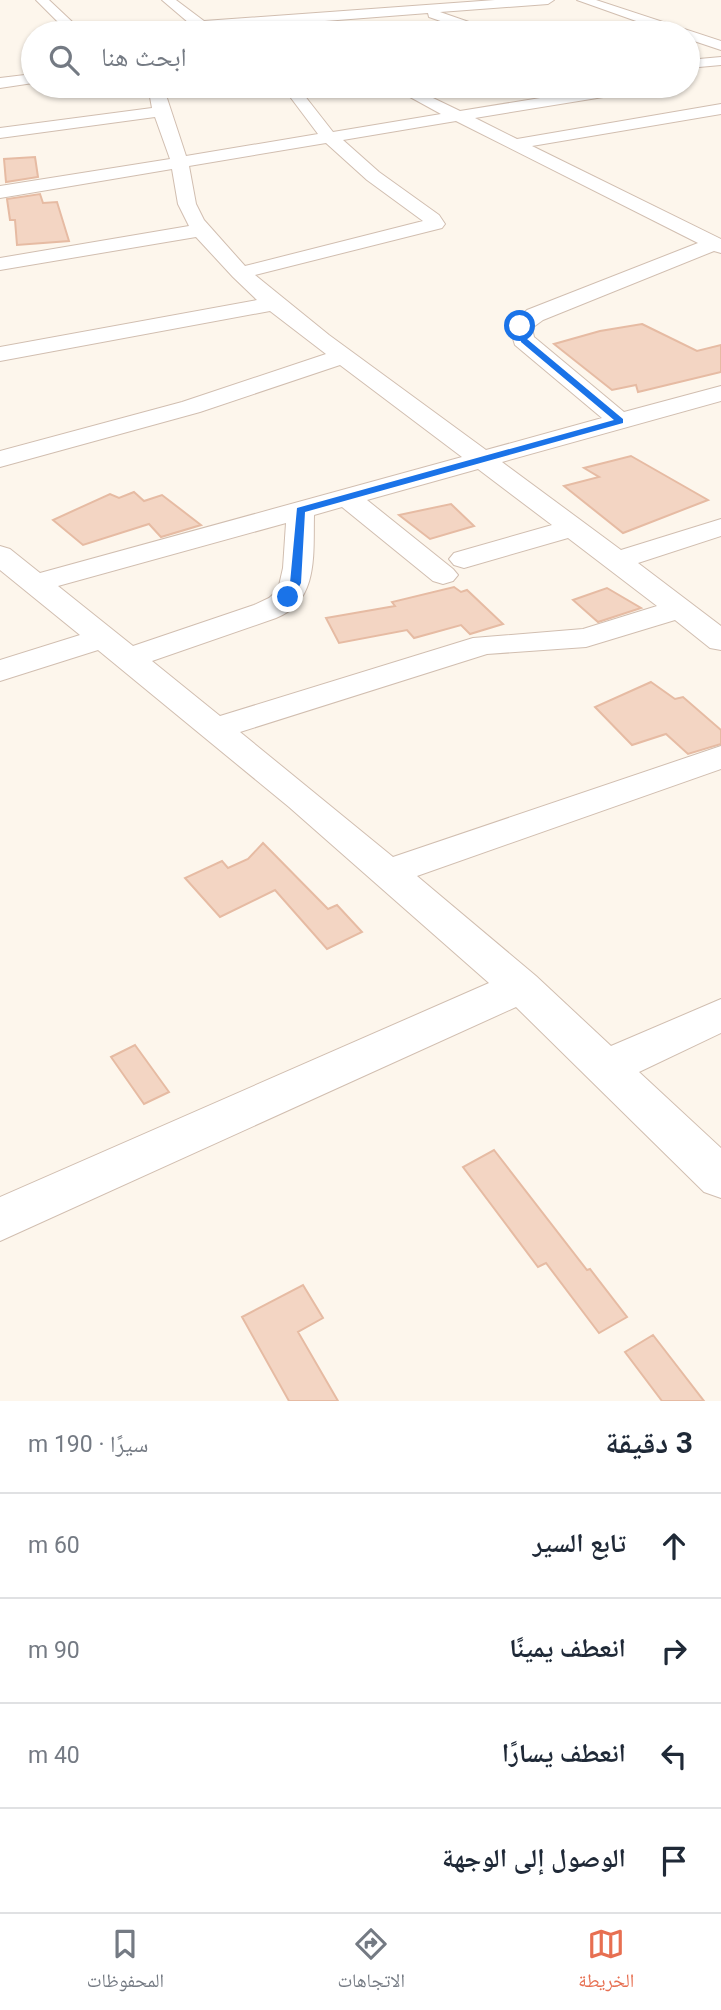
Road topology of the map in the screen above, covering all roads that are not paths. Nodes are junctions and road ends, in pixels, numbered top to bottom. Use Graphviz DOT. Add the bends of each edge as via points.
graph roads {
  1 [pos="42,0"];
  2 [pos="169,0"];
  3 [pos="407,0"];
  4 [pos="538,0"];
  5 [pos="583,0"];
  6 [pos="284,6"];
  7 [pos="426,10"];
  8 [pos="301,18"];
  9 [pos="64,21"];
  10 [pos="194,21"];
  11 [pos="258,21"];
  12 [pos="456,21"];
  13 [pos="646,21"];
  14 [pos="700,39"];
  15 [pos="721,46"];
  16 [pos="721,61"];
  17 [pos="700,63"];
  18 [pos="21,80"];
  19 [pos="0,83"];
  20 [pos="157,98"];
  21 [pos="298,98"];
  22 [pos="421,98"];
  23 [pos="572,98"];
  24 [pos="668,100"];
  25 [pos="721,109"];
  26 [pos="159,112"];
  27 [pos="701,113"];
  28 [pos="457,116"];
  29 [pos="721,120"];
  30 [pos="0,133"];
  31 [pos="328,136"];
  32 [pos="517,144"];
  33 [pos="179,163"];
  34 [pos="0,192"];
  35 [pos="200,230"];
  36 [pos="718,245"];
  37 [pos="0,264"];
  38 [pos="240,273"];
  39 [pos="276,303"];
  40 [pos="0,354"];
  41 [pos="344,356"];
  42 [pos="721,393"];
  43 [pos="620,421"];
  44 [pos="0,459"];
  45 [pos="482,460"];
  46 [pos="347,497"];
  47 [pos="300,510"];
  48 [pos="575,527"];
  49 [pos="721,527"];
  50 [pos="618,560"];
  51 [pos="11,566"];
  52 [pos="680,610"];
  53 [pos="721,641"];
  54 [pos="117,648"];
  55 [pos="0,671"];
  56 [pos="216,729"];
  57 [pos="721,757"];
  58 [pos="389,873"];
  59 [pos="522,987"];
  60 [pos="721,1015"];
  61 [pos="606,1067"];
  62 [pos="721,1178"];
  63 [pos="0,1220"];
  1 -- 9 [label="street"];
  2 -- 10 [label="street"];
  3 -- 7 [label="street"];
  4 -- 7 [label="street"];
  5 -- 13 [label="street"];
  6 -- 8 [label="street"];
  7 -- 8 [label="street"];
  7 -- 12 [label="street"];
  8 -- 11 [label="street"];
  14 -- 15 [label="street"];
  16 -- 17 [label="street"];
  18 -- 19 [label="street"];
  20 -- 26 [label="street"];
  21 -- 31 [label="street"];
  22 -- 28 [label="street"];
  23 -- 28 [label="street"];
  24 -- 27 [label="street"];
  25 -- 27 [label="street"];
  26 -- 30 [label="street"];
  26 -- 33 [label="street"];
  27 -- 29 [label="street"];
  27 -- 32 [label="street"];
  28 -- 31 [label="street"];
  28 -- 32 [label="street"];
  31 -- 33 [label="street"];
  31 -- 38 [label="street" via="435,224"];
  32 -- 36 [label="street"];
  33 -- 34 [label="street"];
  33 -- 35 [label="street" via="182,192"];
  35 -- 37 [label="street"];
  35 -- 38 [label="street"];
  36 -- 43 [label="street" via="535,314 520,326 523,340"];
  38 -- 39 [label="street"];
  39 -- 40 [label="street"];
  39 -- 41 [label="street"];
  41 -- 44 [label="street" via="191,407"];
  41 -- 45 [label="street"];
  42 -- 43 [label="street"];
  43 -- 45 [label="street"];
  45 -- 46 [label="street"];
  45 -- 48 [label="street"];
  46 -- 47 [label="street"];
  46 -- 48 [label="street" via="453,567"];
  47 -- 51 [label="street"];
  47 -- 54 [label="street" via="295,583 281,604 261,613"];
  48 -- 50 [label="street"];
  49 -- 50 [label="street"];
  50 -- 52 [label="street"];
  51 -- 54 [label="street"];
  52 -- 53 [label="street"];
  52 -- 56 [label="street" via="586,638 484,645"];
  54 -- 55 [label="street"];
  54 -- 56 [label="street"];
  56 -- 58 [label="street"];
  57 -- 58 [label="street"];
  58 -- 59 [label="street"];
  59 -- 61 [label="street"];
  59 -- 63 [label="street"];
  60 -- 61 [label="street"];
  61 -- 62 [label="street"];
}
